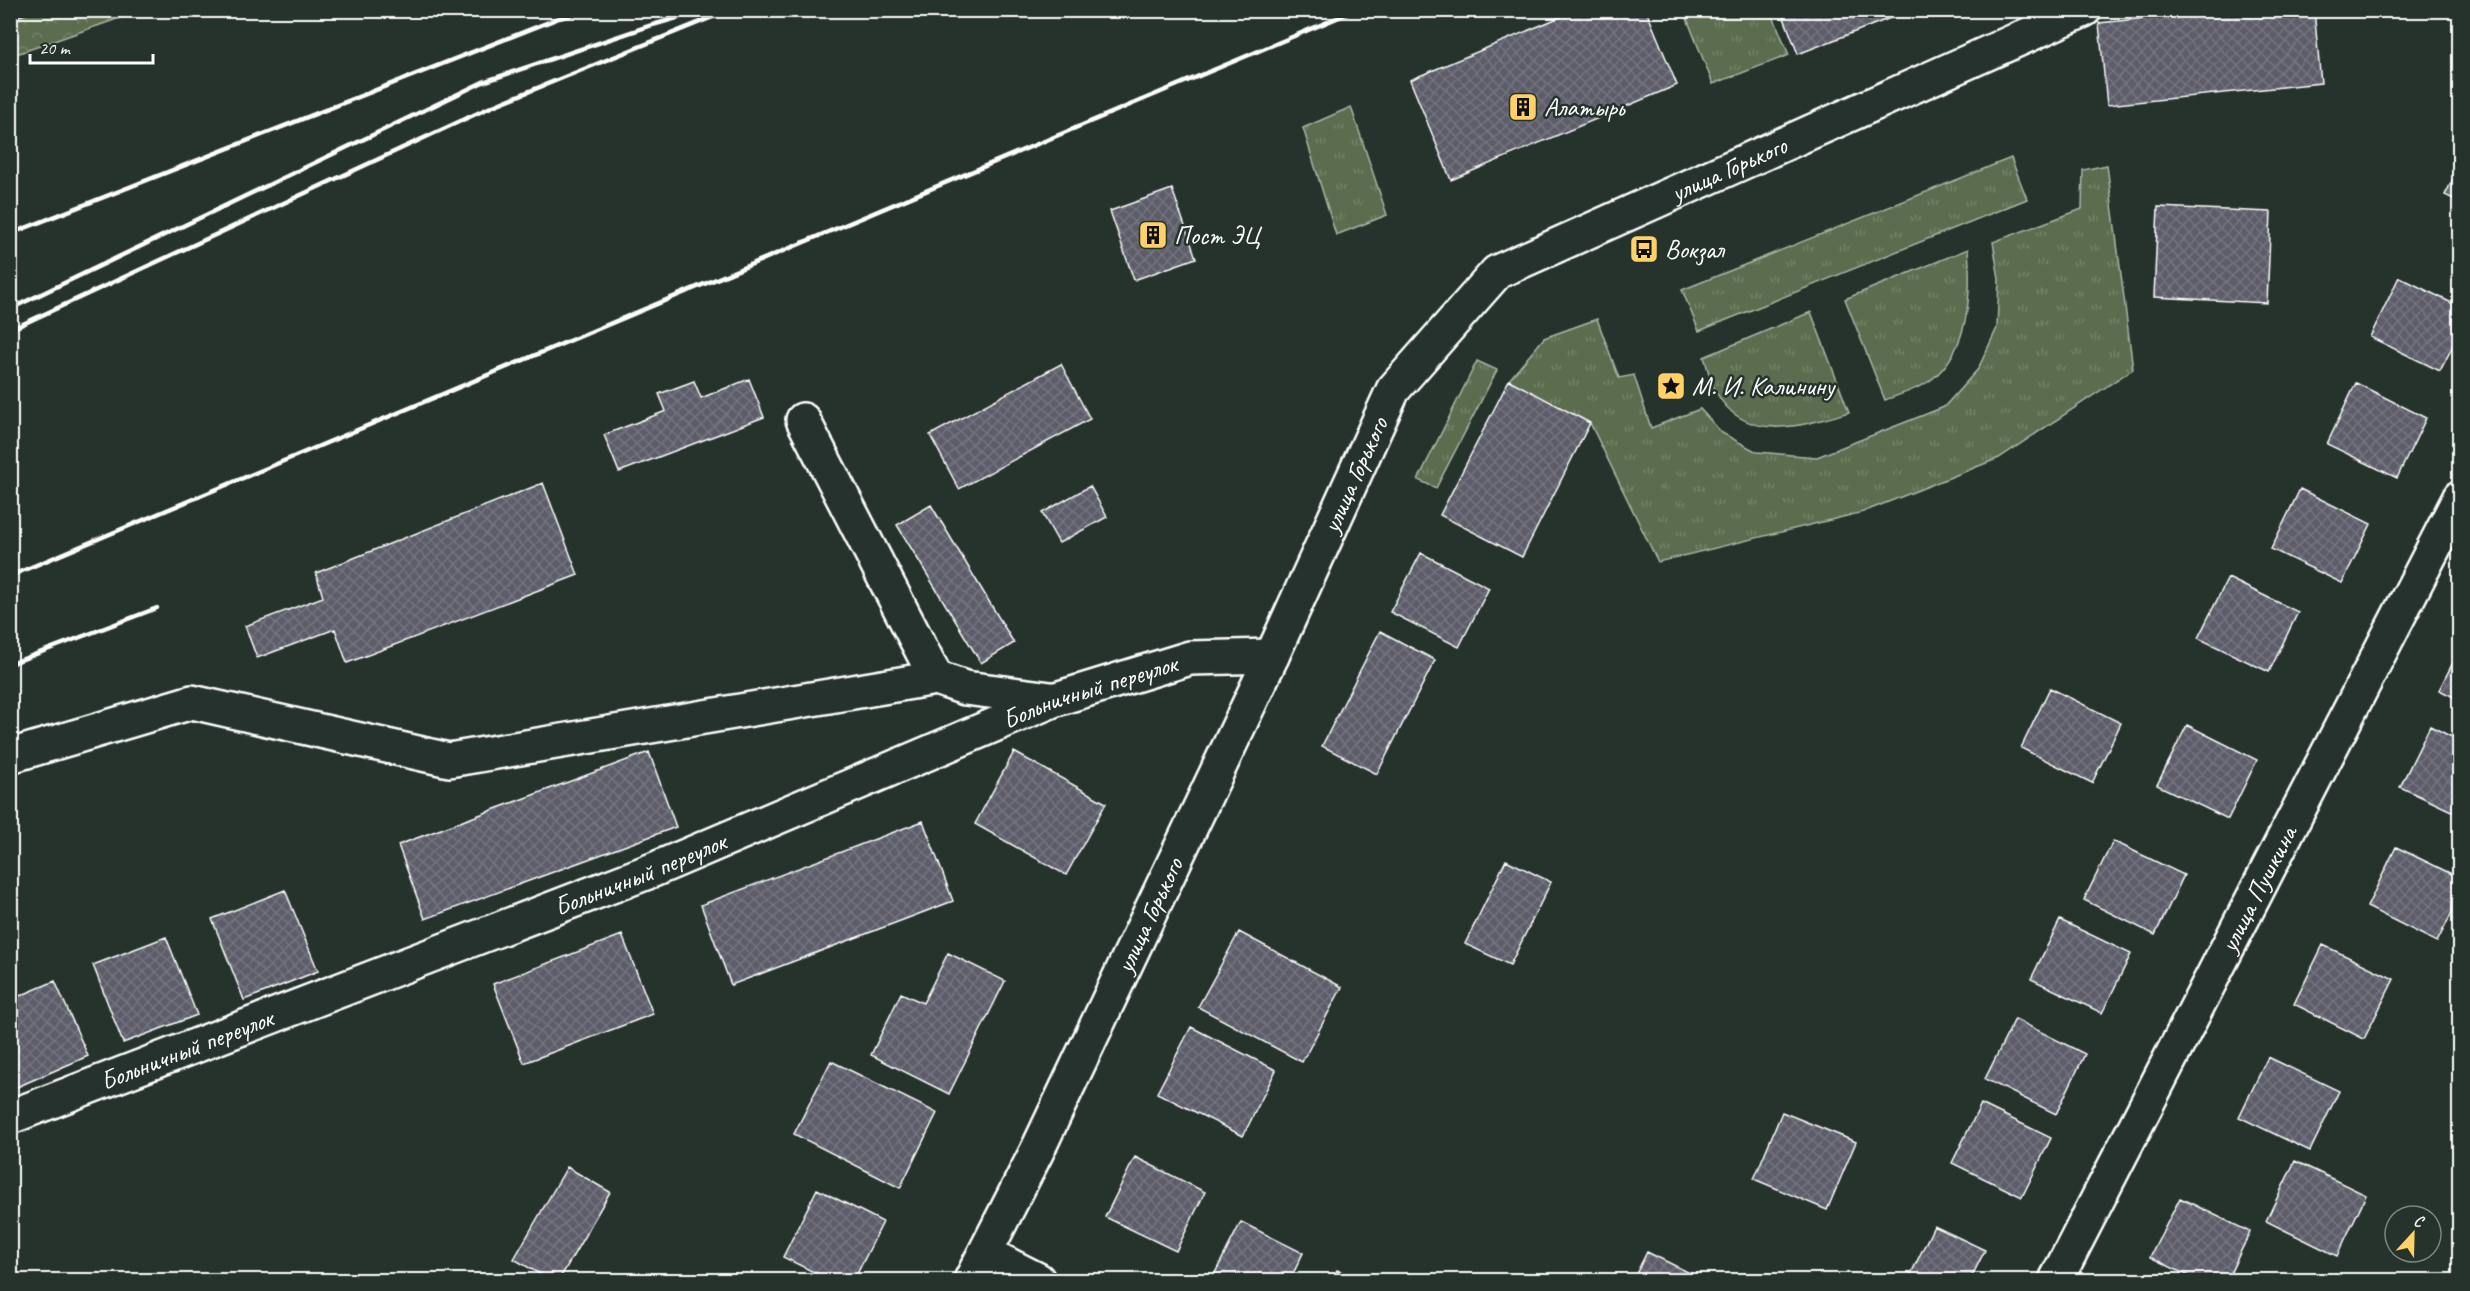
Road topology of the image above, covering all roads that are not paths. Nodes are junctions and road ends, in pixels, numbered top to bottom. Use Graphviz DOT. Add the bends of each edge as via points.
graph roads {
  1 [pos="2084,10"];
  2 [pos="802,420"];
  3 [pos="2460,497"];
  4 [pos="1272,656"];
  5 [pos="936,678"];
  6 [pos="1053,700"];
  7 [pos="10,756"];
  8 [pos="10,1117"];
  9 [pos="978,1267"];
  10 [pos="1038,1281"];
  11 [pos="2056,1281"];
  1 -- 4 [label="street, улица Горького" via="1497,272 1393,390"];
  2 -- 5 [label="street"];
  3 -- 11 [label="street, улица Пушкина"];
  4 -- 6 [label="street, Больничный переулок" via="1190,658"];
  4 -- 9 [label="street, улица Горького"];
  5 -- 6 [label="street" via="965,688"];
  5 -- 7 [label="street" via="449,760 192,702"];
  6 -- 8 [label="street, Больничный переулок" via="653,870"];
  9 -- 10 [label="street"];
}
